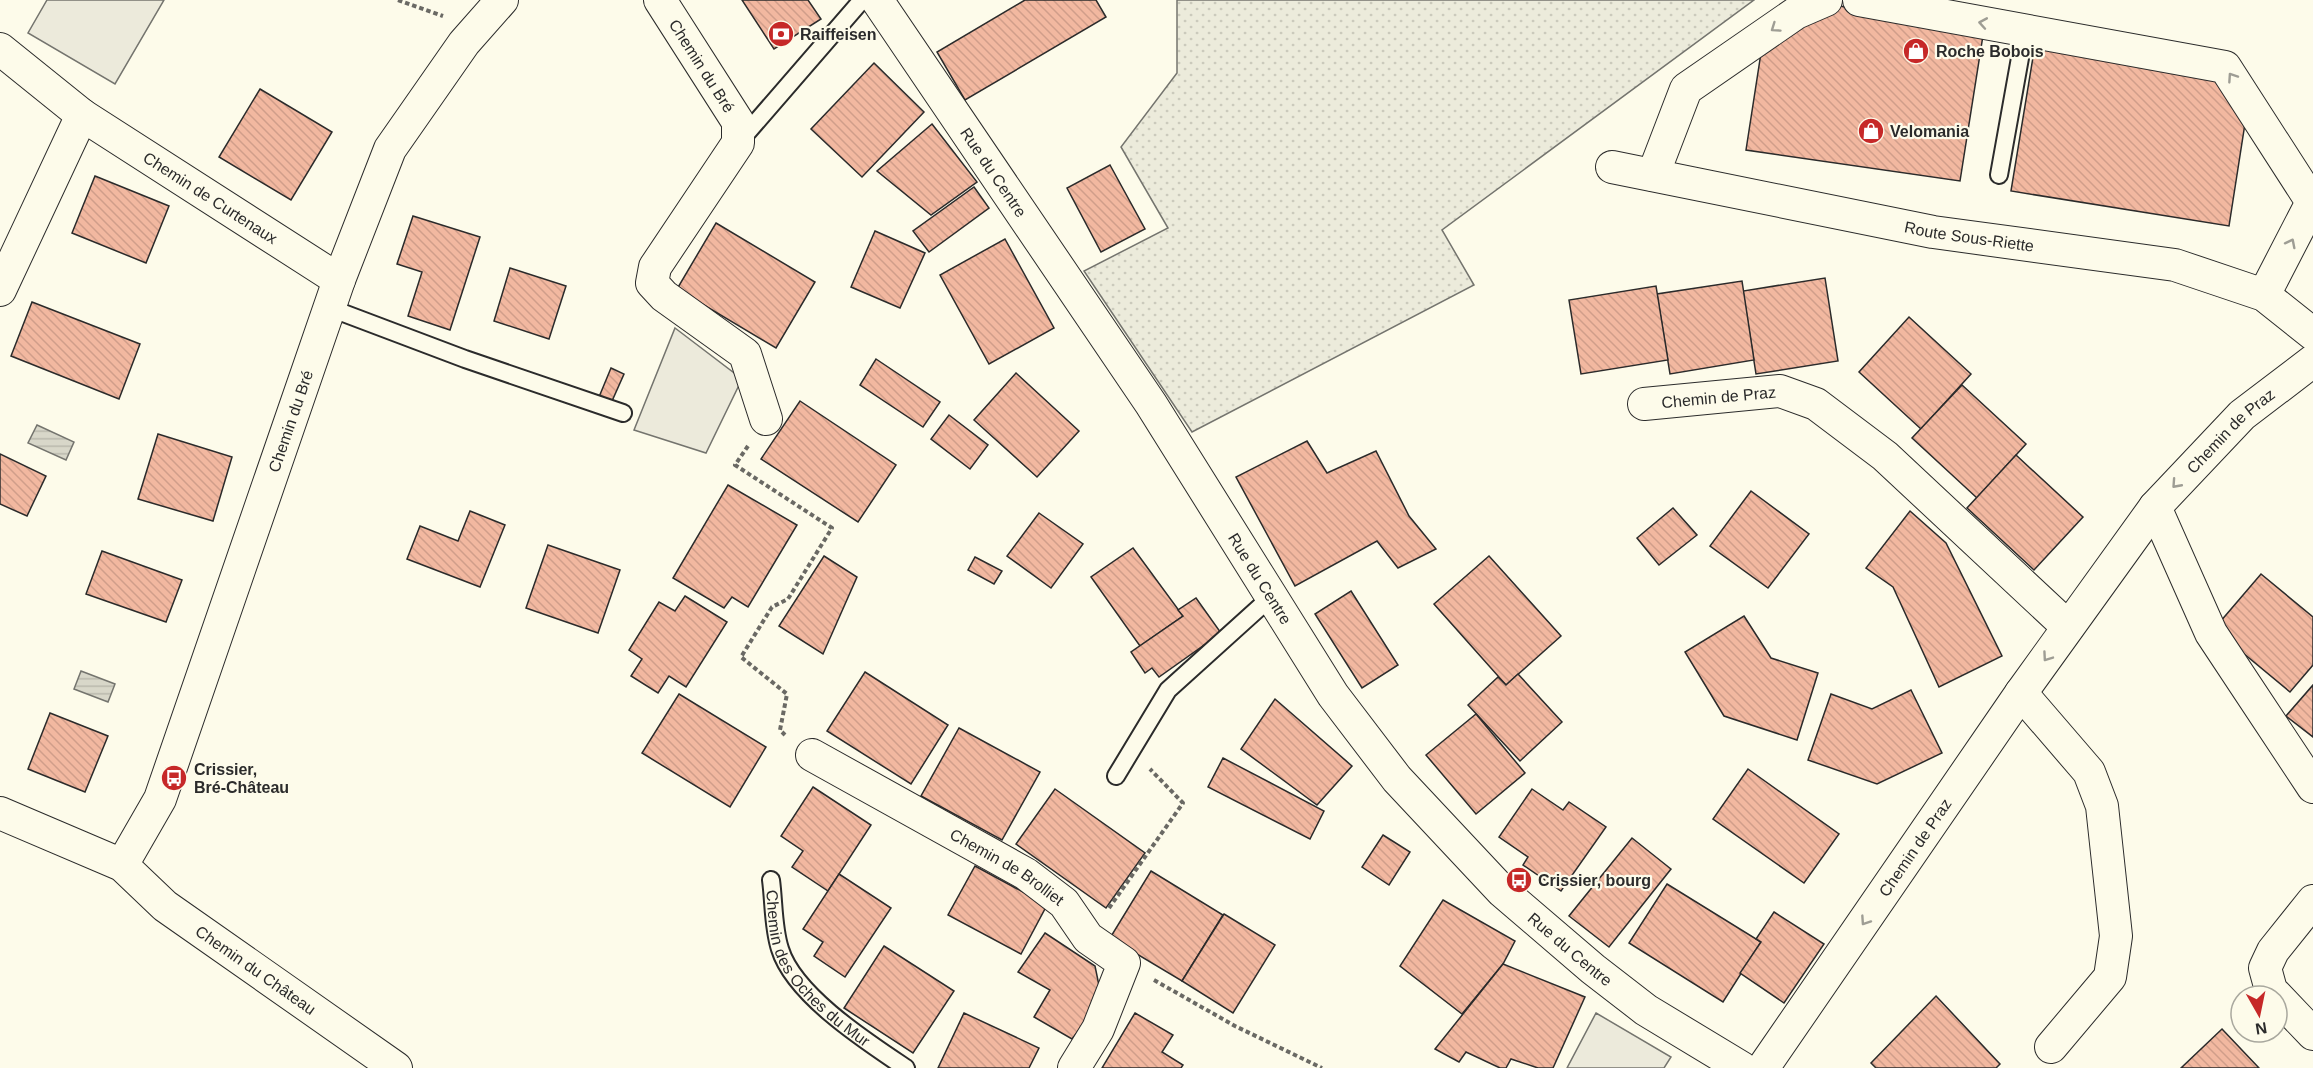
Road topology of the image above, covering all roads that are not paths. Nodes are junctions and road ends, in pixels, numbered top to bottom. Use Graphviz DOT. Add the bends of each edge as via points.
graph roads {
  1 [pos="502,0"];
  2 [pos="660,0"];
  3 [pos="862,0"];
  4 [pos="877,0"];
  5 [pos="1826,0"];
  6 [pos="1859,0"];
  7 [pos="2025,30"];
  8 [pos="0,49"];
  9 [pos="82,115"];
  10 [pos="738,143"];
  11 [pos="1612,167"];
  12 [pos="1653,175"];
  13 [pos="2000,175"];
  14 [pos="0,290"];
  15 [pos="335,294"];
  16 [pos="2264,296"];
  17 [pos="2313,334"];
  18 [pos="2313,361"];
  19 [pos="1644,404"];
  20 [pos="623,412"];
  21 [pos="766,419"];
  22 [pos="2155,507"];
  23 [pos="1271,597"];
  24 [pos="2068,627"];
  25 [pos="2021,693"];
  26 [pos="812,755"];
  27 [pos="1116,776"];
  28 [pos="2313,787"];
  29 [pos="0,813"];
  30 [pos="122,866"];
  31 [pos="771,880"];
  32 [pos="2313,901"];
  33 [pos="2313,1034"];
  34 [pos="2051,1047"];
  35 [pos="396,1068"];
  36 [pos="906,1068"];
  37 [pos="1074,1068"];
  38 [pos="1742,1068"];
  39 [pos="1763,1068"];
  1 -- 15 [label="street, Chemin du Bré" via="464,43 390,149"];
  2 -- 10 [label="street, Chemin du Bré" via="738,122"];
  3 -- 10 [label="lane"];
  4 -- 23 [label="street, Rue du Centre" via="1151,404"];
  5 -- 12 [label="street, one-way" via="1796,13 1686,89"];
  7 -- 6 [label="street, one-way"];
  7 -- 13 [label="lane"];
  16 -- 7 [label="street, one-way" via="2312,202 2225,67"];
  8 -- 9 [label="street, Chemin de Curtenaux"];
  9 -- 14 [label="street"];
  9 -- 15 [label="street, Chemin de Curtenaux"];
  10 -- 21 [label="street" via="655,267 652,283 664,296 745,354"];
  11 -- 12 [label="street, Route Sous-Riette"];
  12 -- 16 [label="street, Route Sous-Riette" via="1933,232 2175,265"];
  15 -- 20 [label="lane" via="465,359"];
  15 -- 30 [label="street, Chemin du Bré" via="160,799"];
  16 -- 17 [label="street, Route Sous-Riette"];
  18 -- 22 [label="street, Chemin de Praz, one-way" via="2242,415"];
  19 -- 24 [label="street, Chemin de Praz" via="1780,391 1816,405 1885,456"];
  22 -- 24 [label="street, Chemin de Praz"];
  22 -- 28 [label="street" via="2211,633"];
  23 -- 27 [label="lane" via="1168,690"];
  23 -- 38 [label="street, Rue du Centre" via="1333,695 1397,779 1495,884 1646,1010"];
  24 -- 25 [label="street, Chemin de Praz, one-way"];
  25 -- 34 [label="street" via="2089,772 2102,806 2116,936 2110,977"];
  25 -- 39 [label="street, Chemin de Praz, one-way"];
  26 -- 37 [label="street, Chemin de Brolliet" via="1026,874 1064,903 1088,938 1124,963 1098,1029"];
  29 -- 30 [label="street, Chemin du Château"];
  30 -- 35 [label="street, Chemin du Château" via="165,906"];
  31 -- 36 [label="lane, Chemin des Oches du Mur" via="780,949 792,975 815,1000"];
  32 -- 33 [label="street" via="2273,951 2265,968 2271,990"];
}
